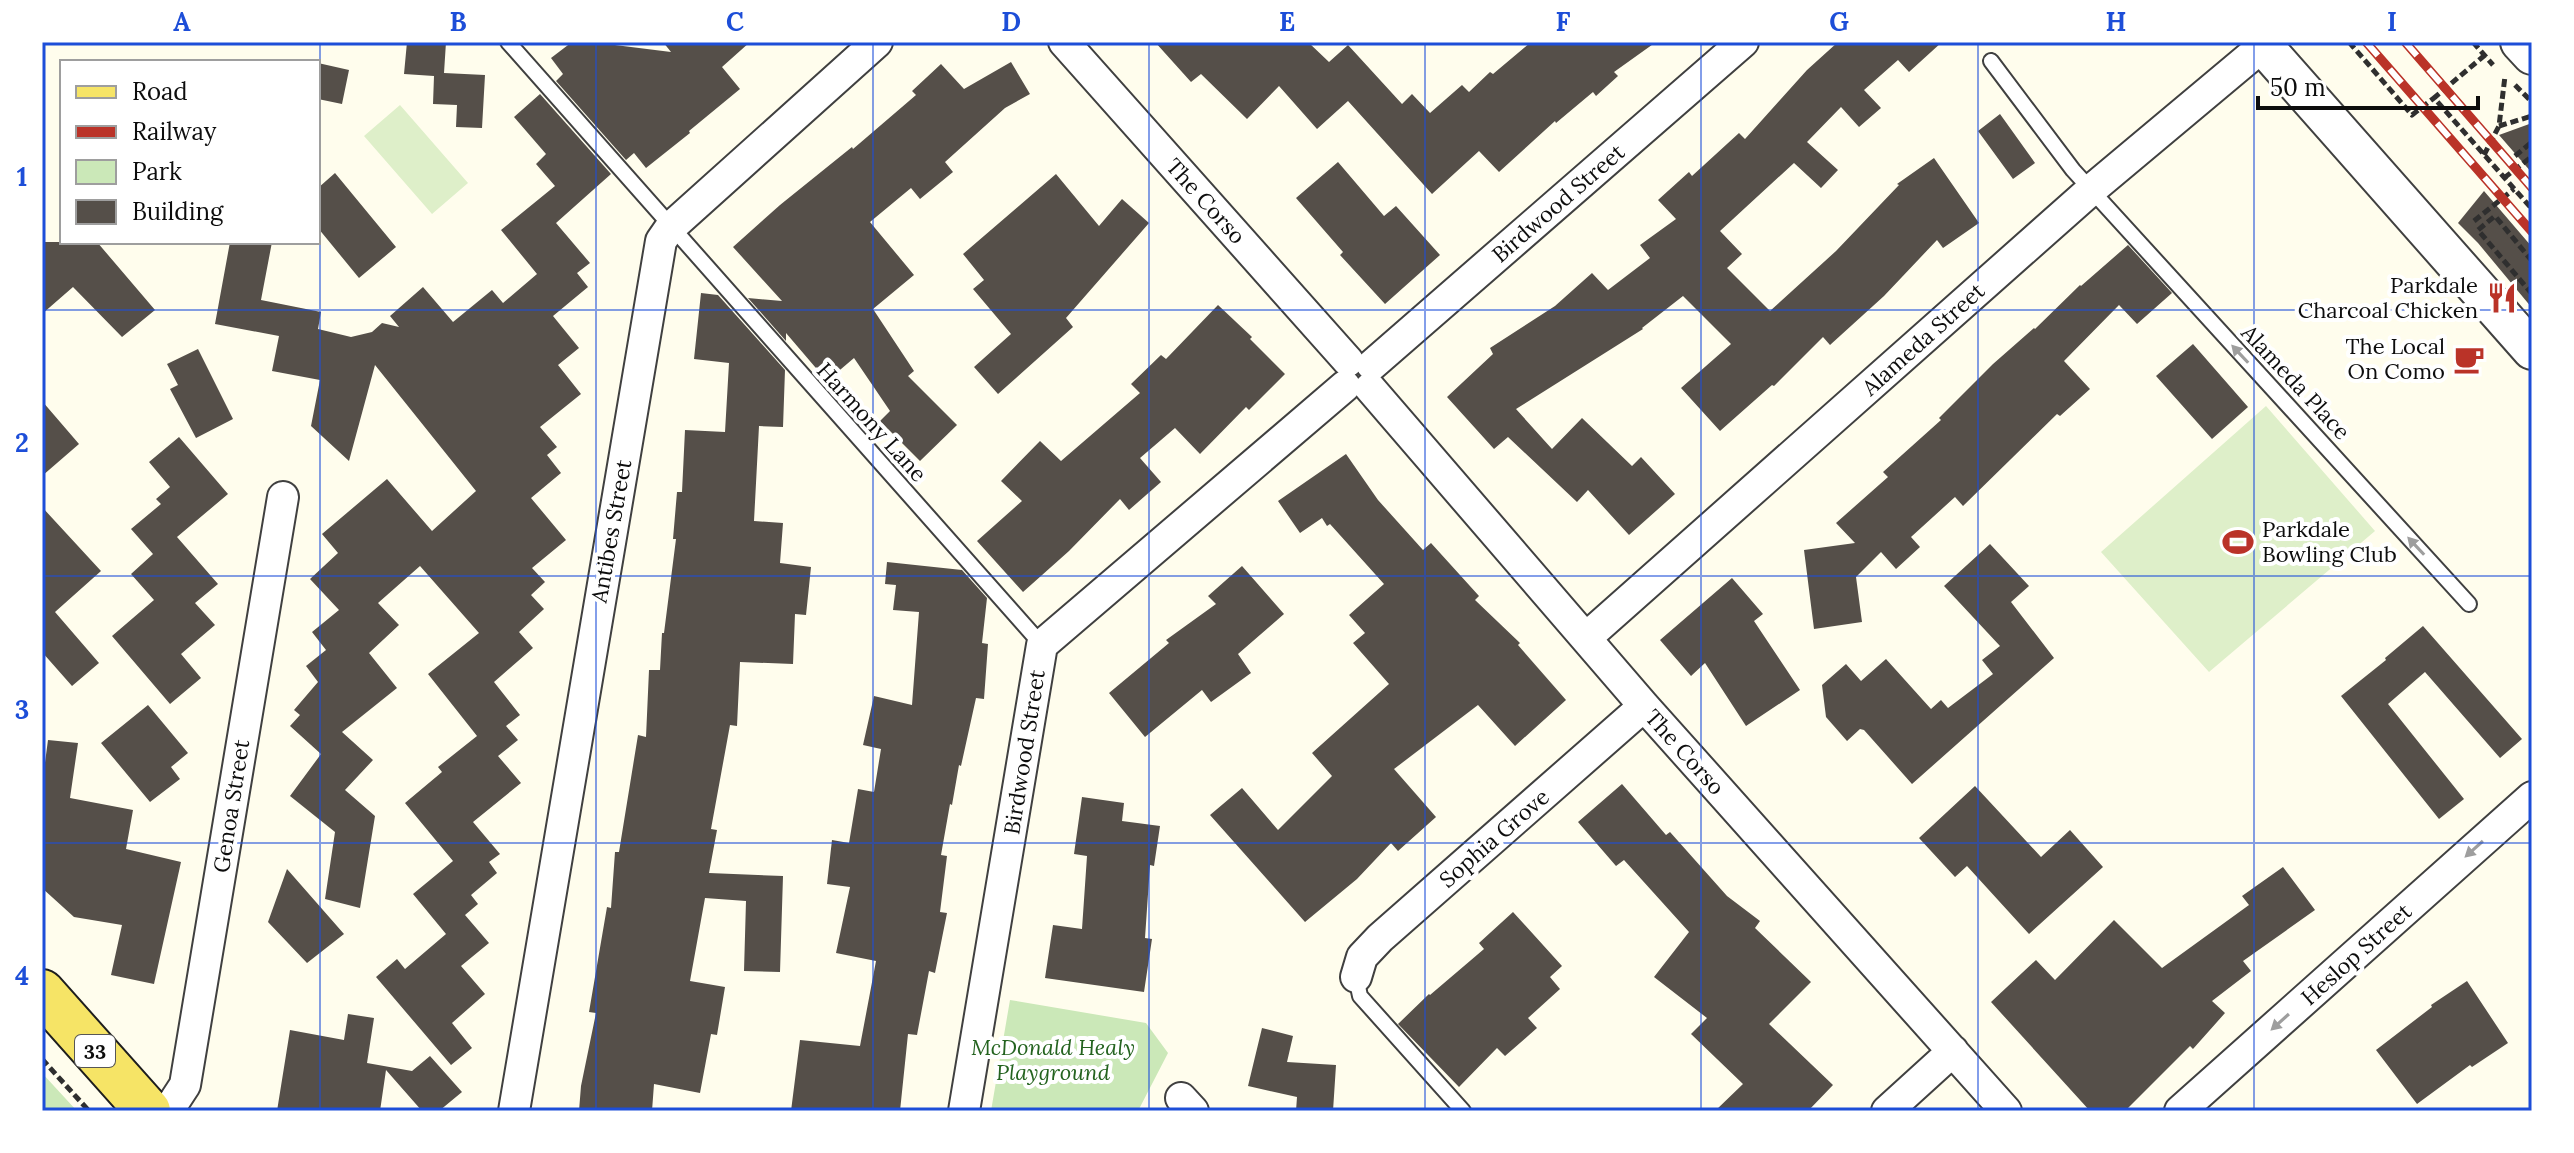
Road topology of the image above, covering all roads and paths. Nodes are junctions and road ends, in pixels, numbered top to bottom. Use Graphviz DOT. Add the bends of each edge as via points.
graph roads {
  1 [pos="508,42"];
  2 [pos="877,42"];
  3 [pos="1064,42"];
  4 [pos="1743,42"];
  5 [pos="2349,42"];
  6 [pos="2262,44"];
  7 [pos="2485,55"];
  8 [pos="2519,58"];
  9 [pos="1991,61"];
  10 [pos="2434,98"];
  11 [pos="2532,116"];
  12 [pos="2499,126"];
  13 [pos="2532,142"];
  14 [pos="2484,155"];
  15 [pos="2515,156"];
  16 [pos="2532,160"];
  17 [pos="2504,178"];
  18 [pos="2514,189"];
  19 [pos="2091,190"];
  20 [pos="2496,203"];
  21 [pos="2532,209"];
  22 [pos="670,228"];
  23 [pos="2532,261"];
  24 [pos="2532,294"];
  25 [pos="2532,350"];
  26 [pos="1359,375"];
  27 [pos="283,497"];
  28 [pos="2469,604"];
  29 [pos="1587,637"];
  30 [pos="1042,645"];
  31 [pos="1644,706"];
  32 [pos="2532,797"];
  33 [pos="1356,977"];
  34 [pos="42,992"];
  35 [pos="1953,1051"];
  36 [pos="42,1059"];
  37 [pos="89,1111"];
  38 [pos="148,1111"];
  39 [pos="168,1111"];
  40 [pos="514,1111"];
  41 [pos="964,1111"];
  42 [pos="1463,1111"];
  43 [pos="1887,1111"];
  44 [pos="2006,1111"];
  45 [pos="2180,1111"];
  1 -- 22 [label="lane, Harmony Lane"];
  2 -- 22 [label="street, Antibes Street"];
  3 -- 26 [label="street, The Corso"];
  4 -- 26 [label="street, Birdwood Street"];
  5 -- 10 [label="path" via="2412,115"];
  6 -- 19 [label="street, Alameda Street"];
  6 -- 25 [label="street"];
  7 -- 10 [label="path"];
  8 -- 12 [label="path"];
  9 -- 19 [label="lane, Alameda Place"];
  10 -- 14 [label="path"];
  11 -- 12 [label="path"];
  12 -- 14 [label="path"];
  13 -- 15 [label="path"];
  14 -- 17 [label="path"];
  16 -- 17 [label="path"];
  17 -- 18 [label="path"];
  18 -- 20 [label="path" via="2474,221"];
  18 -- 21 [label="path"];
  28 -- 19 [label="lane, Alameda Place, one-way"];
  19 -- 29 [label="street, Alameda Street"];
  22 -- 30 [label="lane, Harmony Lane"];
  22 -- 40 [label="street, Antibes Street" via="661,241"];
  23 -- 24 [label="path" via="2495,216 2478,230"];
  26 -- 29 [label="street, The Corso"];
  26 -- 30 [label="street, Birdwood Street"];
  27 -- 39 [label="street, Genoa Street" via="185,1085"];
  29 -- 31 [label="street, The Corso"];
  30 -- 41 [label="street, Birdwood Street"];
  31 -- 33 [label="street, Sophia Grove" via="1380,938 1362,957"];
  31 -- 35 [label="street, The Corso"];
  32 -- 45 [label="street, Heslop Street, one-way"];
  33 -- 42 [label="lane" via="1360,996"];
  34 -- 38 [label="main road, 33"];
  35 -- 43 [label="street"];
  35 -- 44 [label="street, The Corso"];
  36 -- 37 [label="path"];
}
